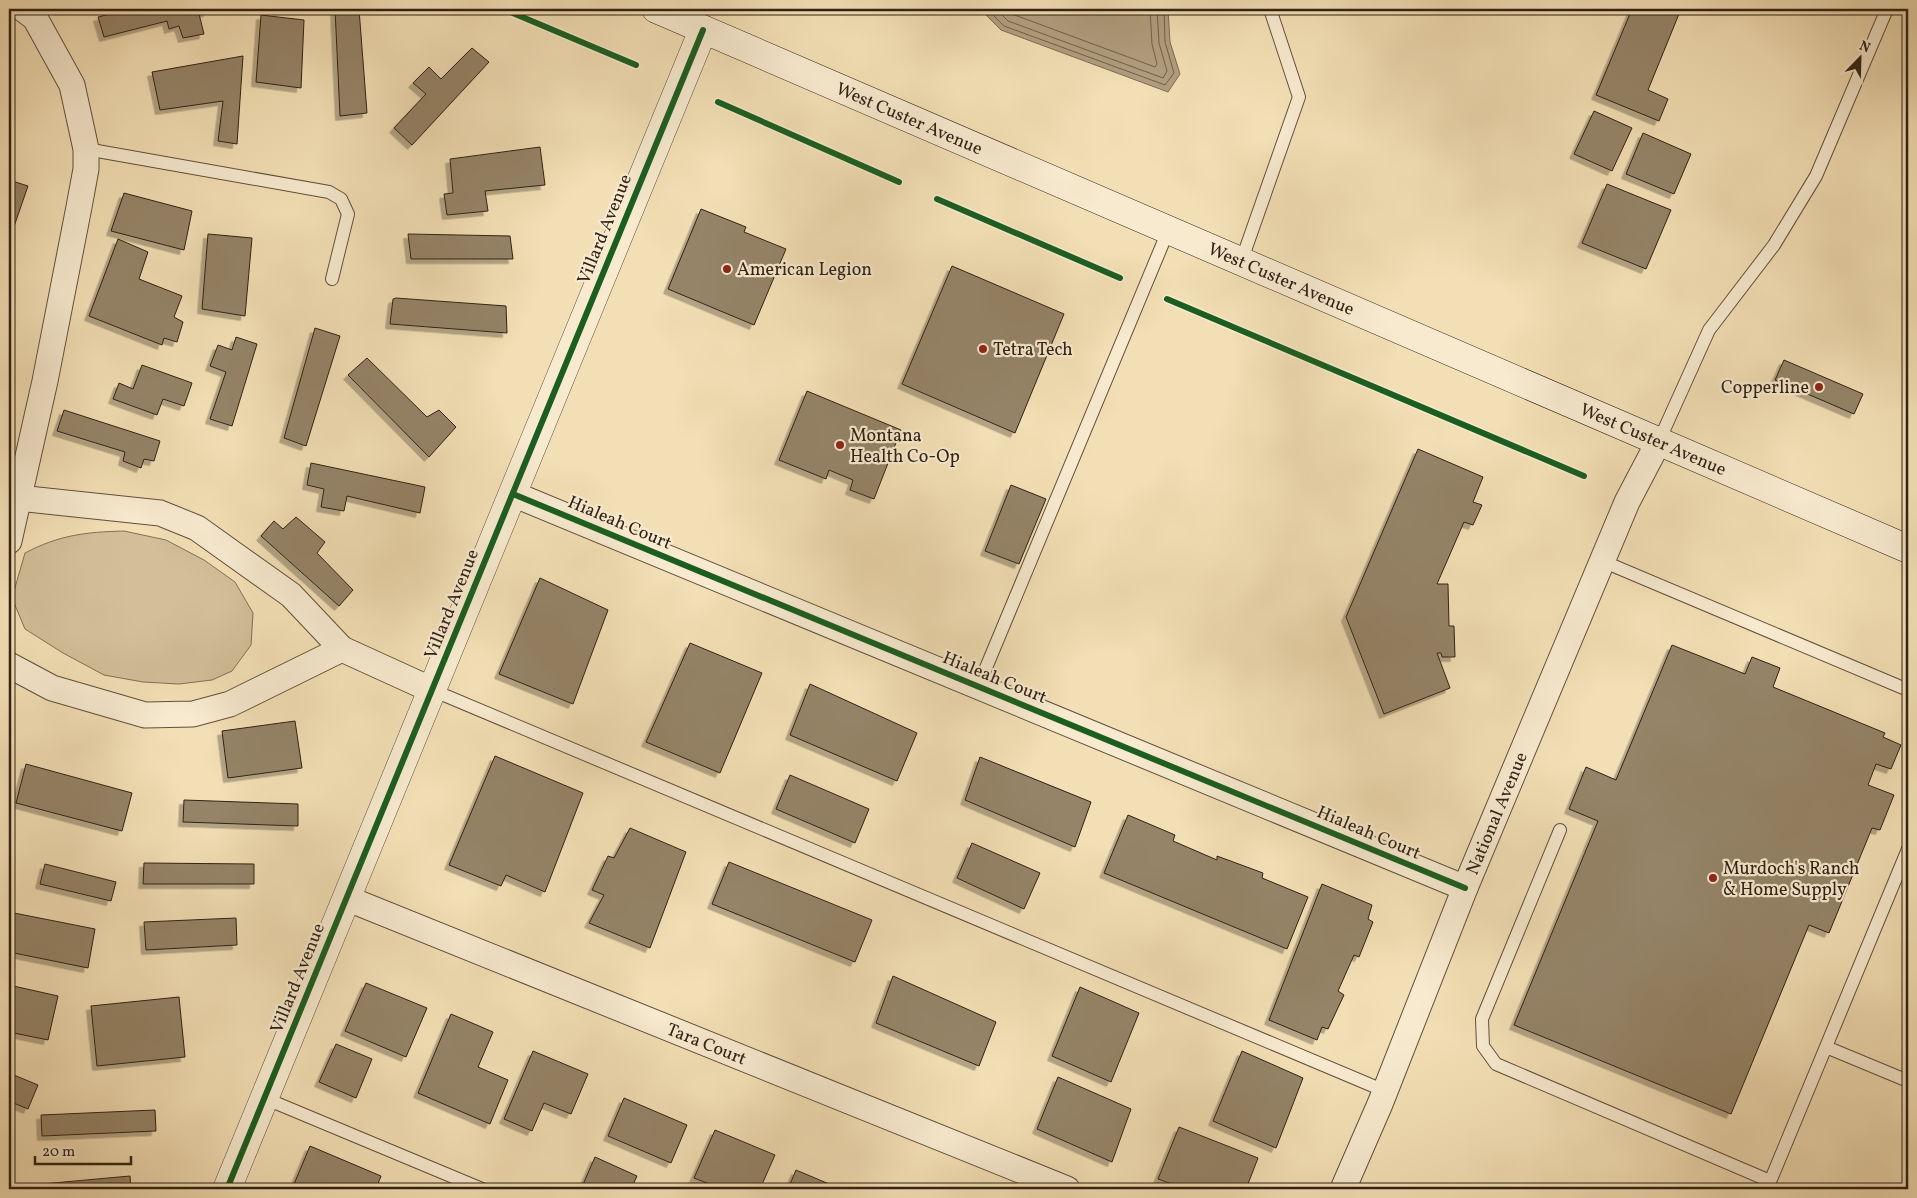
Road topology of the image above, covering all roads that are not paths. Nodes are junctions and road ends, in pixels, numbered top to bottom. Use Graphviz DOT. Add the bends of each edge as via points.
graph roads {
  1 [pos="23,9"];
  2 [pos="656,9"];
  3 [pos="1270,9"];
  4 [pos="1887,9"];
  5 [pos="703,30"];
  6 [pos="86,149"];
  7 [pos="1168,231"];
  8 [pos="1241,262"];
  9 [pos="332,280"];
  10 [pos="1659,441"];
  11 [pos="513,494"];
  12 [pos="13,497"];
  13 [pos="9,541"];
  14 [pos="1908,549"];
  15 [pos="1602,561"];
  16 [pos="342,649"];
  17 [pos="9,665"];
  18 [pos="978,687"];
  19 [pos="432,690"];
  20 [pos="1908,690"];
  21 [pos="1560,830"];
  22 [pos="1908,849"];
  23 [pos="1465,888"];
  24 [pos="346,898"];
  25 [pos="1826,1047"];
  26 [pos="1908,1081"];
  27 [pos="1385,1091"];
  28 [pos="264,1098"];
  29 [pos="1769,1185"];
  30 [pos="226,1189"];
  31 [pos="482,1189"];
  32 [pos="1067,1189"];
  33 [pos="1343,1189"];
  1 -- 6 [label="street" via="36,18 72,85"];
  2 -- 5 [label="main road, West Custer Avenue"];
  3 -- 8 [label="lane" via="1299,97"];
  4 -- 10 [label="lane" via="1816,176 1774,245 1709,330"];
  5 -- 7 [label="main road, West Custer Avenue"];
  5 -- 11 [label="main road, Villard Avenue"];
  6 -- 9 [label="lane" via="329,192 341,199 348,214"];
  6 -- 12 [label="street" via="86,169 49,362"];
  7 -- 8 [label="main road, West Custer Avenue"];
  7 -- 18 [label="lane"];
  8 -- 10 [label="main road, West Custer Avenue"];
  10 -- 14 [label="main road, West Custer Avenue"];
  10 -- 15 [label="street, National Avenue" via="1627,502"];
  11 -- 18 [label="street, Hialeah Court"];
  11 -- 19 [label="main road, Villard Avenue"];
  12 -- 13 [label="street"];
  12 -- 16 [label="street" via="160,514 197,528 291,595"];
  15 -- 20 [label="lane"];
  15 -- 23 [label="street, National Avenue"];
  16 -- 17 [label="street" via="230,704 193,714 145,714 52,688"];
  16 -- 19 [label="street"];
  18 -- 23 [label="street, Hialeah Court"];
  19 -- 24 [label="main road, Villard Avenue"];
  19 -- 27 [label="lane"];
  21 -- 29 [label="lane" via="1482,1019 1482,1046 1496,1064"];
  22 -- 25 [label="lane"];
  23 -- 27 [label="street, National Avenue"];
  24 -- 28 [label="main road, Villard Avenue"];
  24 -- 32 [label="street, Tara Court"];
  25 -- 26 [label="lane"];
  25 -- 29 [label="lane"];
  27 -- 33 [label="street, National Avenue"];
  28 -- 30 [label="main road, Villard Avenue"];
  28 -- 31 [label="lane"];
}
